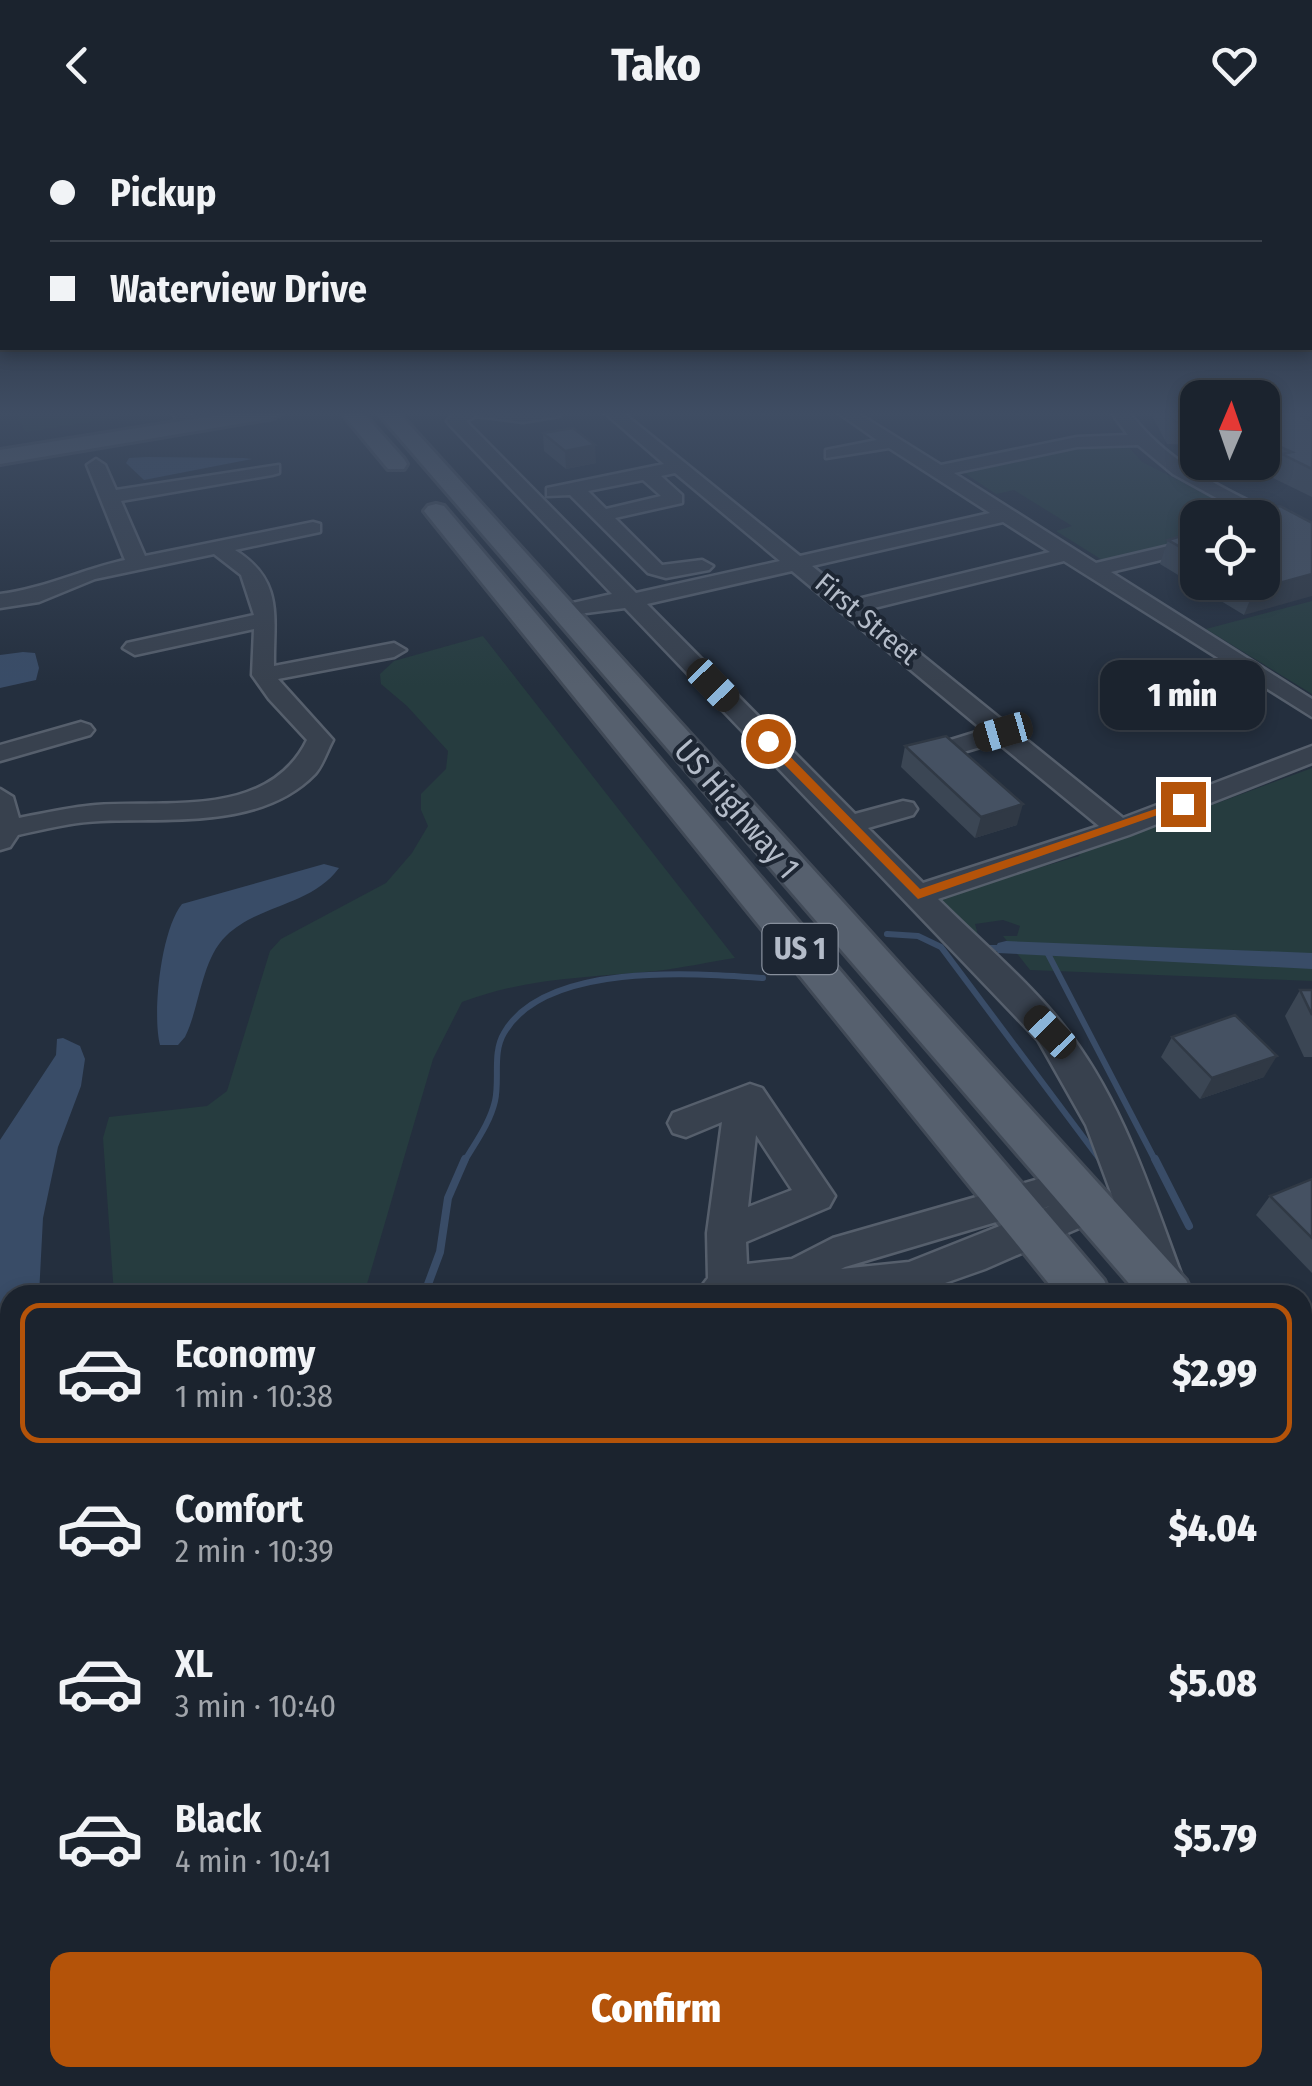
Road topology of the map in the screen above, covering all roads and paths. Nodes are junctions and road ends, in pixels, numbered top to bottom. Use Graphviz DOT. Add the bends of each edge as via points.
graph roads {
  1 [pos="113,503"];
  2 [pos="429,503"];
  3 [pos="468,503"];
  4 [pos="535,503"];
  5 [pos="588,503"];
  6 [pos="656,503"];
  7 [pos="730,503"];
  8 [pos="988,503"];
  9 [pos="599,516"];
  10 [pos="1008,516"];
  11 [pos="1312,518"];
  12 [pos="1280,524"];
  13 [pos="1280,527"];
  14 [pos="313,528"];
  15 [pos="1312,539"];
  16 [pos="220,549"];
  17 [pos="1180,551"];
  18 [pos="1068,554"];
  19 [pos="742,557"];
  20 [pos="137,563"];
  21 [pos="799,563"];
  22 [pos="1093,570"];
  23 [pos="0,601"];
  24 [pos="631,601"];
  25 [pos="514,603"];
  26 [pos="852,607"];
  27 [pos="567,616"];
  28 [pos="267,619"];
  29 [pos="135,648"];
  30 [pos="394,650"];
  31 [pos="264,676"];
  32 [pos="1312,710"];
  33 [pos="80,730"];
  34 [pos="1003,732"];
  35 [pos="950,748"];
  36 [pos="0,753"];
  37 [pos="1312,754"];
  38 [pos="0,798"];
  39 [pos="903,809"];
  40 [pos="849,825"];
  41 [pos="1119,828"];
  42 [pos="4,835"];
  43 [pos="918,895"];
  44 [pos="742,1100"];
  45 [pos="686,1122"];
  46 [pos="1079,1196"];
  47 [pos="1022,1216"];
  48 [pos="726,1233"];
  49 [pos="722,1285"];
  50 [pos="749,1285"];
  51 [pos="840,1285"];
  52 [pos="861,1285"];
  53 [pos="1079,1285"];
  54 [pos="1160,1285"];
  55 [pos="1165,1285"];
  1 -- 20 [label="street"];
  2 -- 25 [label="main road, US Highway 1 / US 1"];
  3 -- 27 [label="main road, US Highway 1 / US 1"];
  4 -- 24 [label="street"];
  5 -- 9 [label="street"];
  6 -- 9 [label="street"];
  7 -- 21 [label="street, First Street"];
  8 -- 10 [label="street"];
  9 -- 19 [label="street" via="660,572"];
  10 -- 18 [label="street"];
  10 -- 21 [label="street"];
  11 -- 12 [label="street"];
  13 -- 15 [label="street"];
  14 -- 16 [label="street"];
  16 -- 20 [label="street"];
  16 -- 28 [label="street" via="246,567"];
  17 -- 22 [label="street"];
  18 -- 22 [label="street"];
  18 -- 26 [label="street"];
  20 -- 23 [label="street"];
  21 -- 24 [label="street"];
  21 -- 26 [label="street, First Street"];
  22 -- 32 [label="street"];
  24 -- 27 [label="street" via="620,609"];
  24 -- 40 [label="street"];
  25 -- 27 [label="main road" via="547,617"];
  25 -- 47 [label="main road, US Highway 1 / US 1"];
  26 -- 34 [label="street, First Street"];
  27 -- 46 [label="main road, US Highway 1 / US 1"];
  28 -- 29 [label="street"];
  28 -- 31 [label="street"];
  30 -- 31 [label="street"];
  31 -- 42 [label="street" via="312,723 320,740 300,776 209,810 67,816"];
  33 -- 36 [label="street"];
  34 -- 35 [label="street"];
  34 -- 41 [label="street, First Street"];
  37 -- 41 [label="street"];
  38 -- 42 [label="street"];
  39 -- 40 [label="street"];
  40 -- 43 [label="street"];
  41 -- 43 [label="street"];
  43 -- 55 [label="street" via="1068,1056 1120,1164"];
  44 -- 45 [label="street"];
  44 -- 48 [label="street"];
  44 -- 48 [label="street" via="750,1097 816,1196"];
  46 -- 47 [label="street"];
  46 -- 54 [label="main road, US Highway 1 / US 1"];
  47 -- 52 [label="street" via="936,1272"];
  47 -- 53 [label="main road, US Highway 1 / US 1"];
  48 -- 49 [label="street"];
  50 -- 51 [label="street" via="798,1276"];
}
